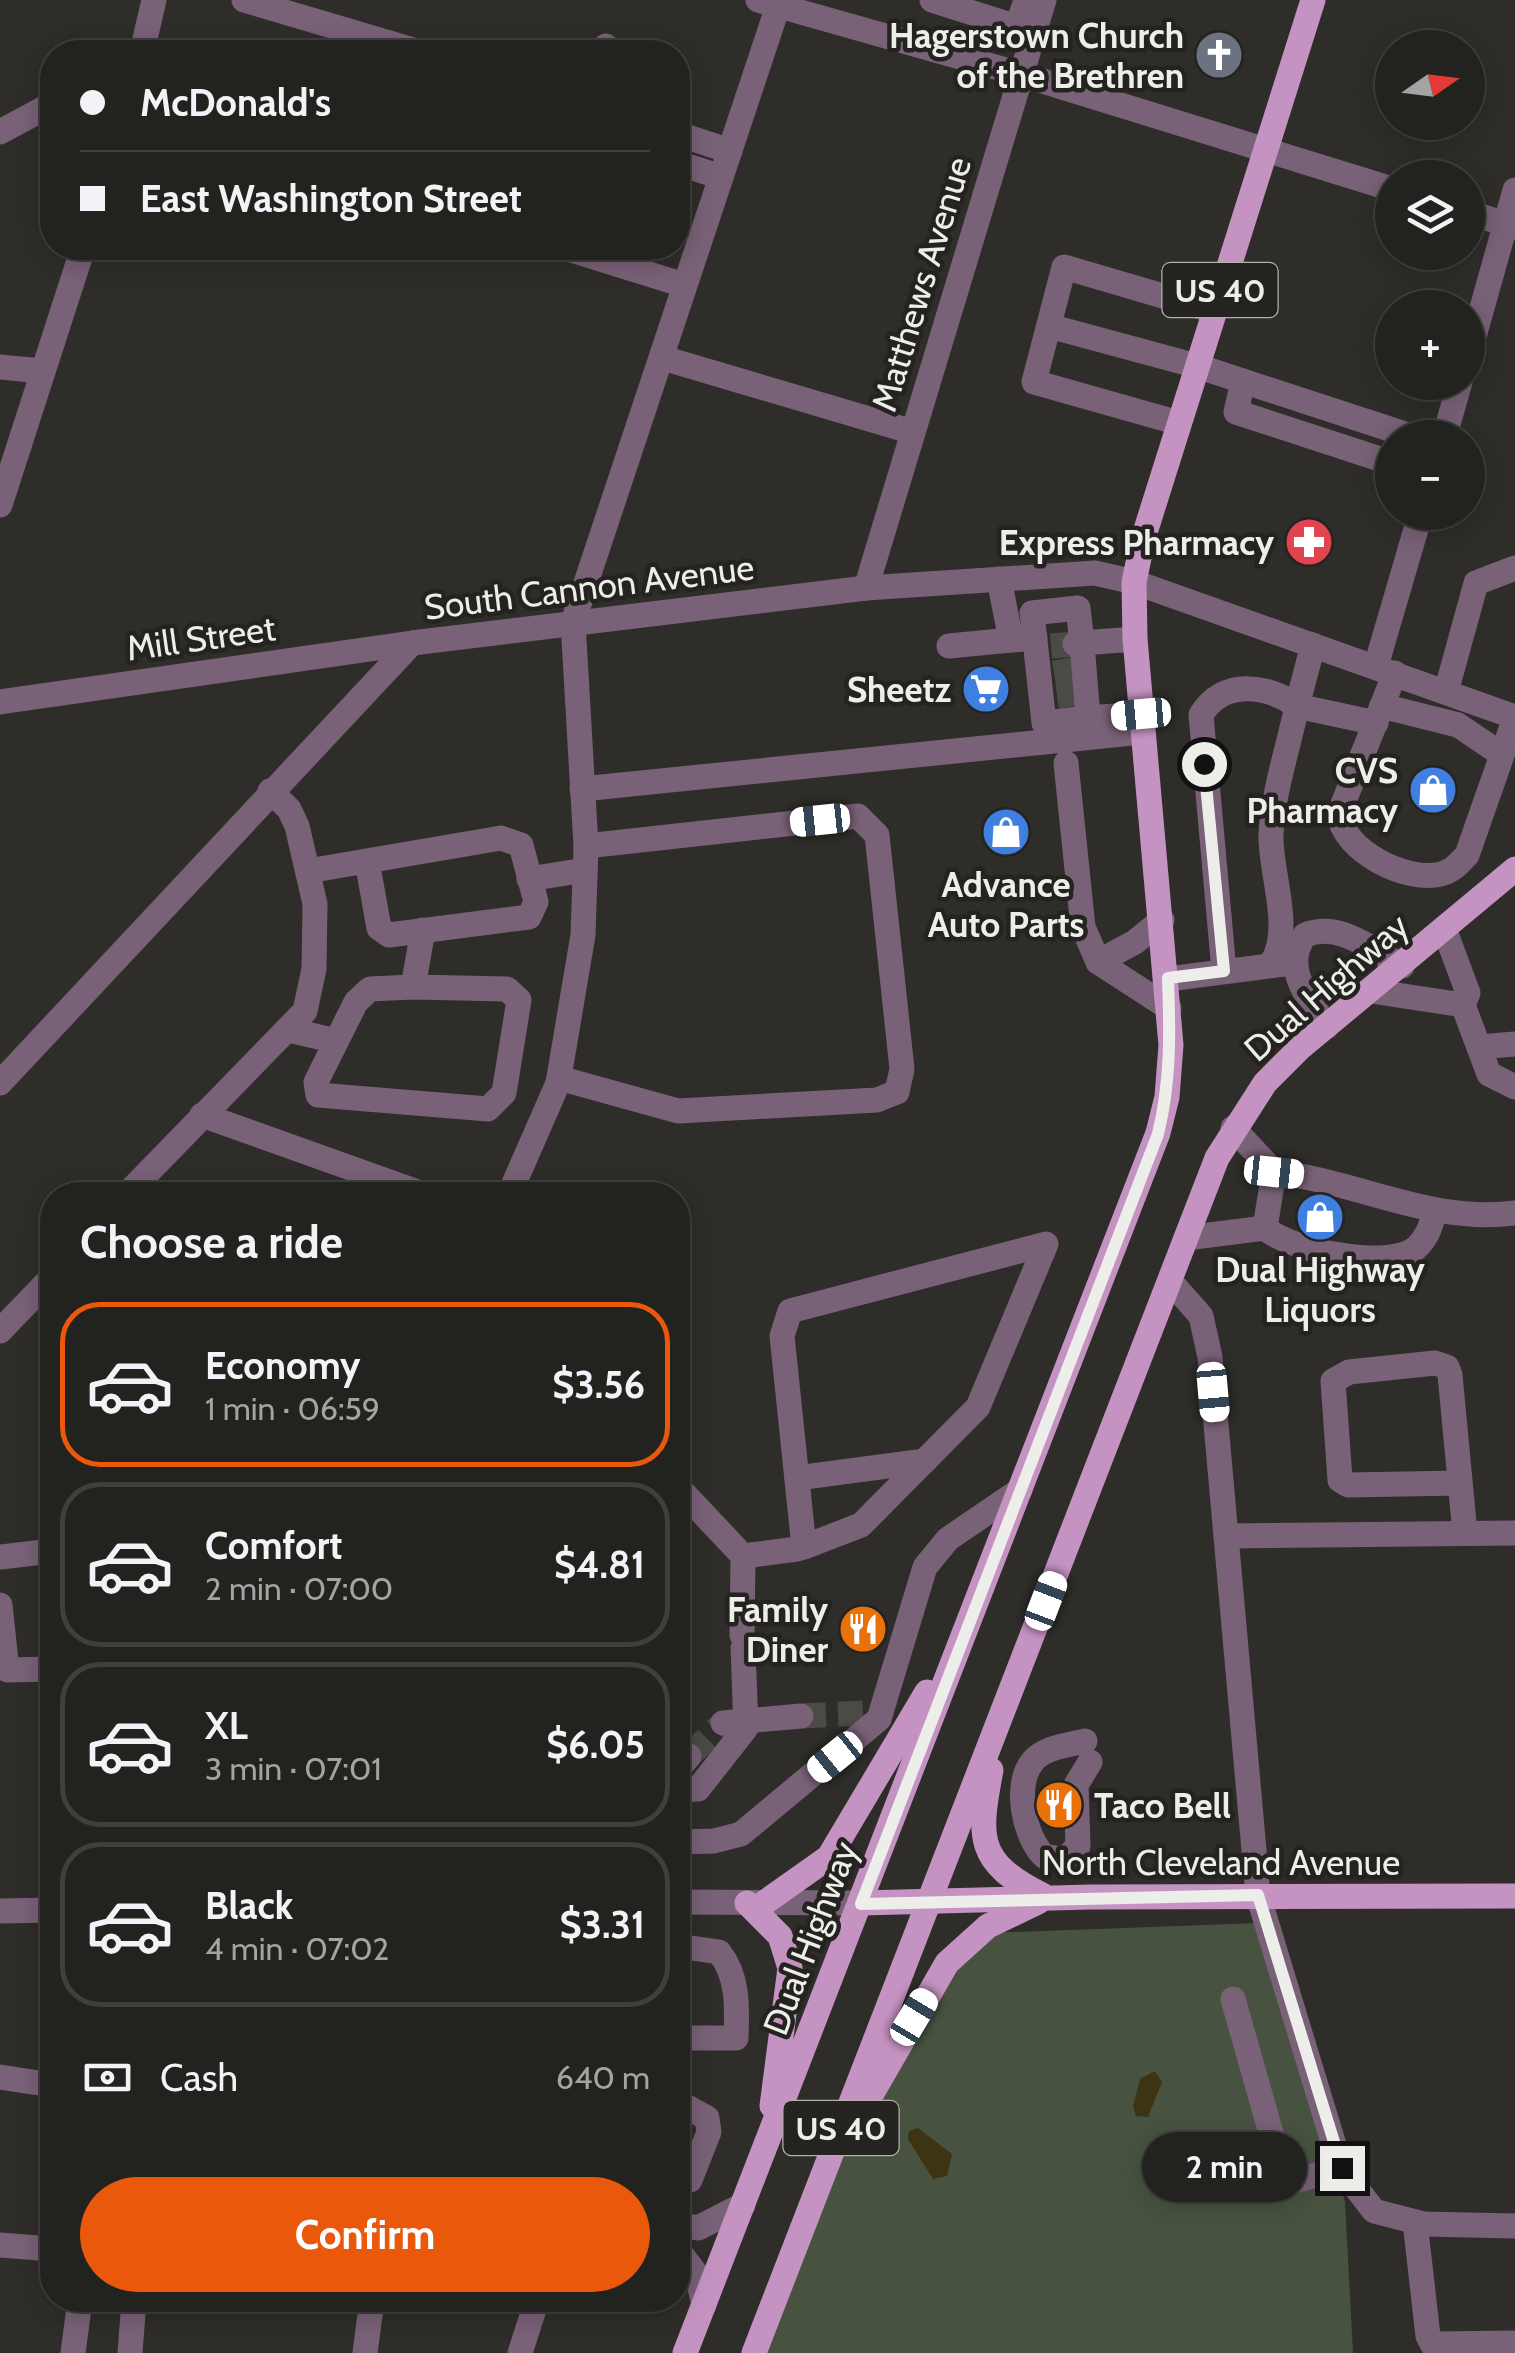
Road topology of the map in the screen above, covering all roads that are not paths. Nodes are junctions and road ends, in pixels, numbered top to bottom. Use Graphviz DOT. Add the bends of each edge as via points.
graph roads {
  1 [pos="154,0"];
  2 [pos="244,0"];
  3 [pos="932,0"];
  4 [pos="1026,0"];
  5 [pos="1044,0"];
  6 [pos="1312,0"];
  7 [pos="772,2"];
  8 [pos="145,40"];
  9 [pos="379,40"];
  10 [pos="1020,74"];
  11 [pos="40,110"];
  12 [pos="0,132"];
  13 [pos="690,147"];
  14 [pos="1264,150"];
  15 [pos="690,151"];
  16 [pos="730,151"];
  17 [pos="721,177"];
  18 [pos="1375,184"];
  19 [pos="1515,190"];
  20 [pos="1485,217"];
  21 [pos="1510,225"];
  22 [pos="79,260"];
  23 [pos="604,260"];
  24 [pos="684,285"];
  25 [pos="1485,304"];
  26 [pos="1214,312"];
  27 [pos="1049,326"];
  28 [pos="663,358"];
  29 [pos="0,366"];
  30 [pos="1197,366"];
  31 [pos="42,371"];
  32 [pos="1244,382"];
  33 [pos="1179,423"];
  34 [pos="1375,424"];
  35 [pos="914,432"];
  36 [pos="1375,457"];
  37 [pos="0,505"];
  38 [pos="1418,530"];
  39 [pos="1515,568"];
  40 [pos="999,579"];
  41 [pos="1134,582"];
  42 [pos="866,588"];
  43 [pos="573,622"];
  44 [pos="1135,639"];
  45 [pos="412,643"];
  46 [pos="1313,645"];
  47 [pos="949,646"];
  48 [pos="1060,669"];
  49 [pos="1385,670"];
  50 [pos="1446,692"];
  51 [pos="0,702"];
  52 [pos="1297,706"];
  53 [pos="1379,714"];
  54 [pos="1515,718"];
  55 [pos="1142,722"];
  56 [pos="1501,754"];
  57 [pos="1066,763"];
  58 [pos="582,789"];
  59 [pos="270,790"];
  60 [pos="586,858"];
  61 [pos="368,861"];
  62 [pos="1515,869"];
  63 [pos="308,871"];
  64 [pos="529,878"];
  65 [pos="1162,920"];
  66 [pos="422,930"];
  67 [pos="1445,931"];
  68 [pos="1098,962"];
  69 [pos="1282,964"];
  70 [pos="1402,966"];
  71 [pos="1224,971"];
  72 [pos="1168,978"];
  73 [pos="413,987"];
  74 [pos="1371,991"];
  75 [pos="1463,1005"];
  76 [pos="1169,1008"];
  77 [pos="1326,1027"];
  78 [pos="290,1030"];
  79 [pos="336,1041"];
  80 [pos="1515,1044"];
  81 [pos="1479,1047"];
  82 [pos="559,1078"];
  83 [pos="0,1082"];
  84 [pos="1515,1087"];
  85 [pos="202,1115"];
  86 [pos="1233,1128"];
  87 [pos="1274,1172"];
  88 [pos="138,1182"];
  89 [pos="390,1182"];
  90 [pos="515,1182"];
  91 [pos="1434,1213"];
  92 [pos="1515,1213"];
  93 [pos="1264,1228"];
  94 [pos="1186,1238"];
  95 [pos="1170,1281"];
  96 [pos="40,1289"];
  97 [pos="0,1330"];
  98 [pos="925,1461"];
  99 [pos="797,1478"];
  100 [pos="1460,1484"];
  101 [pos="1020,1490"];
  102 [pos="690,1499"];
  103 [pos="1465,1533"];
  104 [pos="1515,1533"];
  105 [pos="1226,1536"];
  106 [pos="804,1547"];
  107 [pos="40,1552"];
  108 [pos="743,1556"];
  109 [pos="0,1557"];
  110 [pos="977,1600"];
  111 [pos="0,1605"];
  112 [pos="40,1670"];
  113 [pos="876,1708"];
  114 [pos="1002,1712"];
  115 [pos="801,1716"];
  116 [pos="914,1716"];
  117 [pos="734,1720"];
  118 [pos="690,1789"];
  119 [pos="690,1842"];
  120 [pos="1258,1895"];
  121 [pos="1515,1896"];
  122 [pos="1047,1897"];
  123 [pos="690,1902"];
  124 [pos="756,1902"];
  125 [pos="928,1902"];
  126 [pos="861,1904"];
  127 [pos="0,1910"];
  128 [pos="40,1910"];
  129 [pos="690,1948"];
  130 [pos="1233,1999"];
  131 [pos="690,2038"];
  132 [pos="0,2078"];
  133 [pos="40,2083"];
  134 [pos="690,2109"];
  135 [pos="766,2145"];
  136 [pos="690,2166"];
  137 [pos="1342,2168"];
  138 [pos="818,2188"];
  139 [pos="743,2205"];
  140 [pos="1415,2222"];
  141 [pos="690,2226"];
  142 [pos="1515,2226"];
  143 [pos="0,2245"];
  144 [pos="40,2248"];
  145 [pos="690,2266"];
  146 [pos="704,2305"];
  147 [pos="78,2312"];
  148 [pos="133,2312"];
  149 [pos="371,2312"];
  150 [pos="534,2312"];
  151 [pos="1515,2342"];
  152 [pos="73,2353"];
  153 [pos="130,2353"];
  154 [pos="366,2353"];
  155 [pos="520,2353"];
  156 [pos="685,2353"];
  157 [pos="754,2353"];
  1 -- 8 [label="street"];
  2 -- 9 [label="street"];
  3 -- 4 [label="street" via="1017,26"];
  5 -- 10 [label="street, Matthews Avenue"];
  6 -- 14 [label="main road, US 40"];
  7 -- 10 [label="street"];
  7 -- 16 [label="street"];
  10 -- 14 [label="street"];
  10 -- 35 [label="street, Matthews Avenue"];
  11 -- 12 [label="street"];
  13 -- 16 [label="street"];
  14 -- 18 [label="street"];
  14 -- 26 [label="main road, US 40"];
  15 -- 17 [label="street"];
  16 -- 17 [label="street"];
  17 -- 24 [label="street"];
  19 -- 21 [label="street"];
  20 -- 21 [label="street"];
  21 -- 25 [label="street"];
  22 -- 31 [label="street"];
  23 -- 24 [label="street"];
  24 -- 28 [label="street"];
  26 -- 27 [label="street" via="1064,267"];
  26 -- 30 [label="main road, US 40"];
  27 -- 30 [label="street"];
  27 -- 33 [label="street" via="1034,382"];
  28 -- 35 [label="street"];
  28 -- 43 [label="street"];
  29 -- 31 [label="street"];
  30 -- 32 [label="street"];
  30 -- 33 [label="main road, US 40"];
  31 -- 37 [label="street"];
  32 -- 34 [label="street"];
  32 -- 36 [label="street" via="1236,412"];
  33 -- 41 [label="main road, US 40"];
  35 -- 42 [label="street, Matthews Avenue"];
  38 -- 49 [label="street"];
  39 -- 50 [label="street" via="1476,584"];
  40 -- 41 [label="street, South Cannon Avenue" via="1096,573"];
  40 -- 42 [label="street, South Cannon Avenue"];
  40 -- 48 [label="street"];
  41 -- 44 [label="main road, US 40"];
  41 -- 46 [label="street, South Cannon Avenue"];
  42 -- 43 [label="street, South Cannon Avenue"];
  43 -- 45 [label="street, South Cannon Avenue"];
  43 -- 58 [label="street"];
  44 -- 48 [label="street"];
  44 -- 55 [label="main road, US 40"];
  45 -- 51 [label="street, Mill Street"];
  45 -- 59 [label="street, South Cannon Avenue"];
  46 -- 49 [label="street, South Cannon Avenue"];
  46 -- 52 [label="street"];
  47 -- 48 [label="street"];
  48 -- 55 [label="street"];
  49 -- 50 [label="street, South Cannon Avenue"];
  49 -- 53 [label="street"];
  50 -- 54 [label="street, South Cannon Avenue"];
  52 -- 53 [label="street"];
  52 -- 69 [label="street" via="1271,836"];
  52 -- 71 [label="street" via="1264,688 1242,689 1223,692 1201,714"];
  53 -- 56 [label="street" via="1458,724"];
  53 -- 56 [label="street" via="1344,796 1340,825 1364,854 1416,872 1443,874 1467,855"];
  54 -- 56 [label="street"];
  55 -- 58 [label="street"];
  55 -- 65 [label="main road, US 40"];
  57 -- 68 [label="street" via="1083,927"];
  58 -- 60 [label="street"];
  59 -- 63 [label="street" via="298,826"];
  59 -- 83 [label="street, South Cannon Avenue"];
  60 -- 64 [label="street"];
  60 -- 82 [label="street" via="583,935"];
  60 -- 82 [label="street" via="858,816 877,835 902,1069 897,1092 877,1100 678,1111"];
  61 -- 63 [label="street"];
  61 -- 64 [label="street" via="500,838 521,845"];
  61 -- 66 [label="street" via="379,928 389,935"];
  62 -- 67 [label="main road, Dual Highway / US 40"];
  63 -- 78 [label="street" via="314,969 305,1011"];
  64 -- 66 [label="street" via="536,902 529,917"];
  65 -- 68 [label="street"];
  65 -- 72 [label="main road, US 40"];
  66 -- 73 [label="street"];
  67 -- 70 [label="main road, Dual Highway / US 40"];
  67 -- 75 [label="street" via="1468,993"];
  68 -- 76 [label="street"];
  69 -- 70 [label="street" via="1305,935 1326,930"];
  69 -- 71 [label="street"];
  69 -- 77 [label="street"];
  70 -- 74 [label="main road, Dual Highway / US 40"];
  71 -- 72 [label="street"];
  72 -- 76 [label="main road, Dual Highway / US 40"];
  73 -- 79 [label="street" via="370,989"];
  73 -- 79 [label="street" via="507,990 519,1000 504,1094 488,1109 318,1095 316,1082"];
  74 -- 75 [label="street"];
  74 -- 77 [label="main road, Dual Highway / US 40"];
  75 -- 81 [label="street"];
  76 -- 101 [label="main road, Dual Highway / US 40" via="1167,1097 1158,1134"];
  77 -- 86 [label="main road, Dual Highway / US 40" via="1264,1083"];
  78 -- 79 [label="street"];
  78 -- 85 [label="street"];
  80 -- 81 [label="street"];
  81 -- 84 [label="street" via="1489,1074"];
  82 -- 90 [label="street"];
  85 -- 88 [label="street"];
  85 -- 89 [label="street"];
  86 -- 87 [label="street"];
  86 -- 94 [label="main road, Dual Highway / US 40"];
  87 -- 91 [label="street" via="1314,1176"];
  87 -- 93 [label="street"];
  91 -- 92 [label="street"];
  91 -- 93 [label="street" via="1418,1247 1390,1257 1292,1245"];
  93 -- 94 [label="street"];
  94 -- 95 [label="main road, Dual Highway / US 40"];
  95 -- 105 [label="street" via="1201,1316 1210,1356"];
  95 -- 114 [label="main road, Dual Highway / US 40"];
  96 -- 97 [label="street"];
  98 -- 99 [label="street"];
  98 -- 99 [label="street" via="978,1408 1046,1244 790,1311 782,1336"];
  98 -- 106 [label="street" via="862,1525"];
  99 -- 106 [label="street"];
  100 -- 100 [label="street" via="1447,1367 1349,1372 1333,1381 1340,1480 1348,1486"];
  100 -- 103 [label="street"];
  101 -- 110 [label="main road, Dual Highway / US 40"];
  101 -- 113 [label="street" via="948,1539 924,1567"];
  102 -- 108 [label="street"];
  103 -- 104 [label="street"];
  103 -- 105 [label="street"];
  105 -- 120 [label="street"];
  106 -- 108 [label="street"];
  107 -- 109 [label="street"];
  108 -- 117 [label="street"];
  110 -- 116 [label="main road"];
  110 -- 126 [label="main road, Dual Highway / US 40"];
  111 -- 112 [label="street" via="7,1670"];
  113 -- 116 [label="street"];
  113 -- 119 [label="street" via="741,1834"];
  114 -- 122 [label="main road" via="982,1839 1000,1870"];
  114 -- 125 [label="main road, Dual Highway / US 40"];
  115 -- 117 [label="street"];
  116 -- 124 [label="main road" via="829,1856"];
  117 -- 118 [label="street" via="746,1728 698,1788"];
  120 -- 121 [label="main road, North Cleveland Avenue"];
  120 -- 122 [label="main road, North Cleveland Avenue"];
  120 -- 137 [label="street"];
  122 -- 125 [label="main road, North Cleveland Avenue"];
  122 -- 138 [label="main road" via="988,1926 947,1963"];
  123 -- 124 [label="street"];
  124 -- 126 [label="street"];
  124 -- 135 [label="main road" via="780,1936 790,1968"];
  125 -- 126 [label="main road, North Cleveland Avenue"];
  125 -- 138 [label="main road, Dual Highway / US 40"];
  126 -- 135 [label="main road, Dual Highway / US 40"];
  127 -- 128 [label="street"];
  129 -- 131 [label="street" via="719,1952 738,2001 736,2038"];
  130 -- 137 [label="street" via="1282,2172 1298,2180"];
  132 -- 133 [label="street"];
  134 -- 136 [label="street" via="706,2118 708,2132"];
  135 -- 139 [label="main road, Dual Highway / US 40"];
  137 -- 140 [label="street" via="1374,2211"];
  138 -- 157 [label="main road, Dual Highway / US 40"];
  139 -- 141 [label="street"];
  139 -- 146 [label="main road, Dual Highway / US 40"];
  140 -- 142 [label="street"];
  140 -- 151 [label="street" via="1432,2344"];
  143 -- 144 [label="street"];
  145 -- 146 [label="street"];
  146 -- 156 [label="main road, Dual Highway / US 40"];
  147 -- 152 [label="street"];
  148 -- 153 [label="street"];
  149 -- 154 [label="street"];
  150 -- 155 [label="street"];
}
